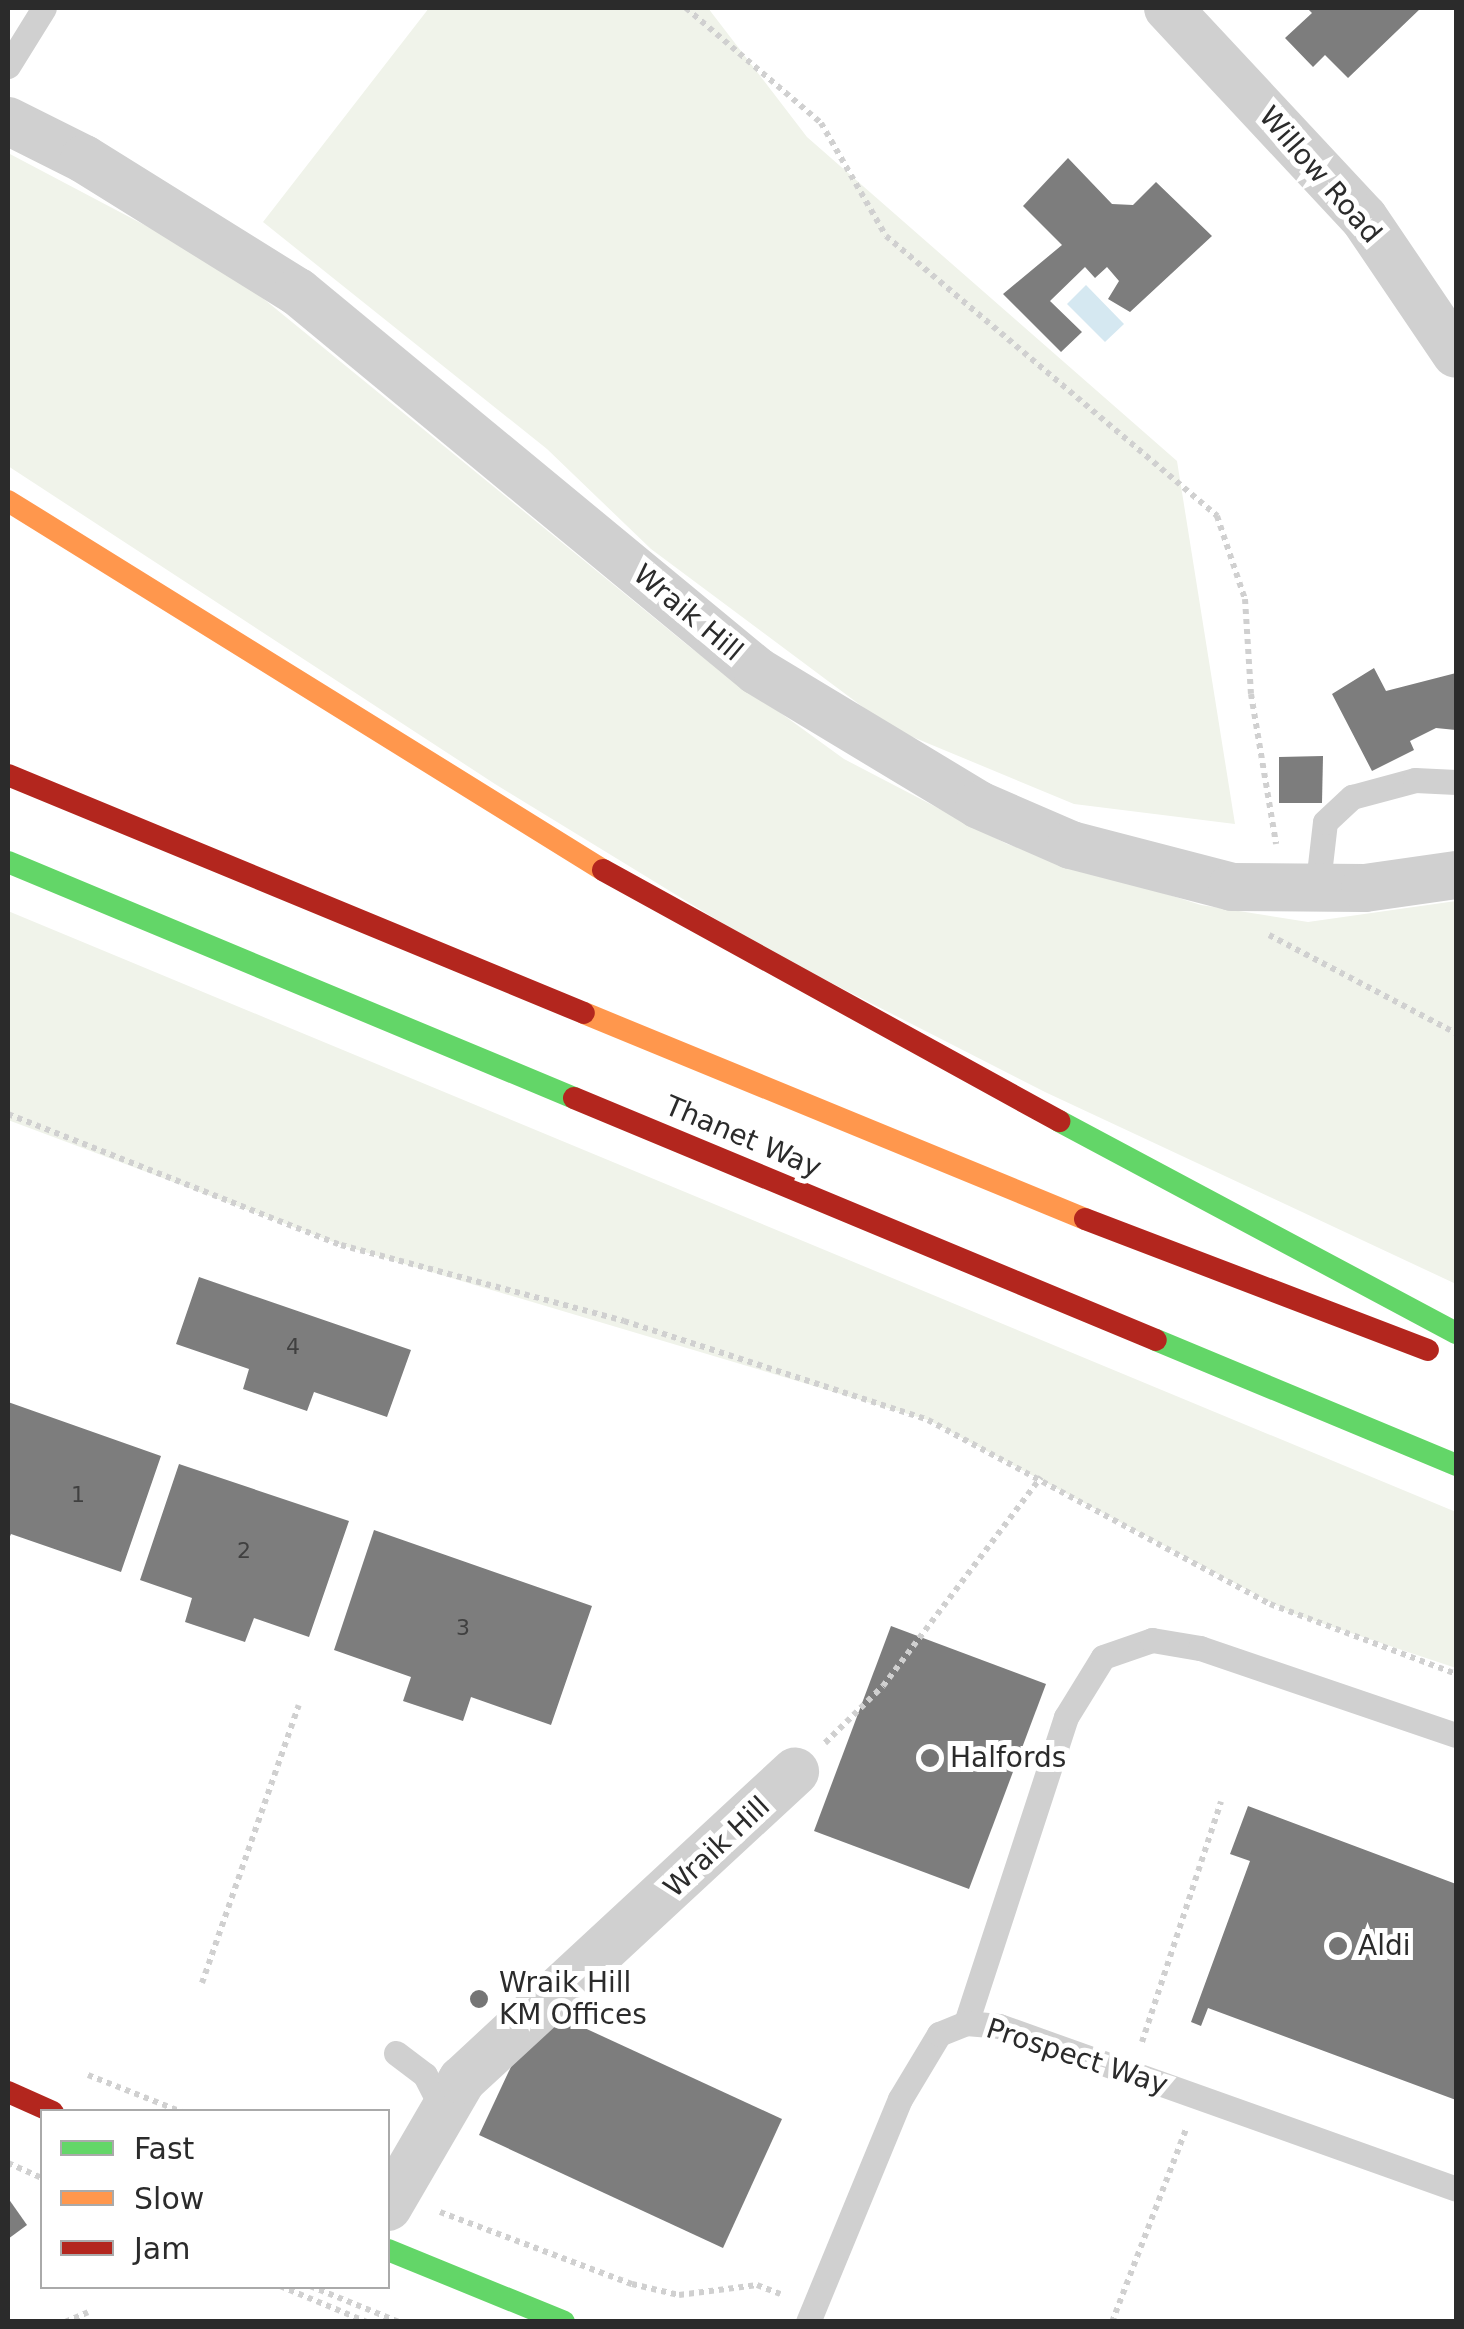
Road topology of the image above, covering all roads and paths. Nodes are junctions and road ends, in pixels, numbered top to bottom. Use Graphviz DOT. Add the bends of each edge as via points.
graph roads {
  1 [pos="44,8"];
  2 [pos="686,8"];
  3 [pos="1168,8"];
  4 [pos="8,66"];
  5 [pos="8,121"];
  6 [pos="1456,354"];
  7 [pos="8,501"];
  8 [pos="8,775"];
  9 [pos="1456,782"];
  10 [pos="8,862"];
  11 [pos="1456,874"];
  12 [pos="1232,887"];
  13 [pos="1301,890"];
  14 [pos="1456,1033"];
  15 [pos="8,1114"];
  16 [pos="1456,1332"];
  17 [pos="1456,1360"];
  18 [pos="1456,1465"];
  19 [pos="1041,1477"];
  20 [pos="1456,1674"];
  21 [pos="299,1706"];
  22 [pos="1456,1734"];
  23 [pos="796,1772"];
  24 [pos="1221,1802"];
  25 [pos="202,1983"];
  26 [pos="966,2023"];
  27 [pos="1142,2042"];
  28 [pos="396,2053"];
  29 [pos="8,2092"];
  30 [pos="1199,2098"];
  31 [pos="46,2109"];
  32 [pos="442,2109"];
  33 [pos="8,2163"];
  34 [pos="40,2177"];
  35 [pos="1456,2189"];
  36 [pos="390,2200"];
  37 [pos="390,2251"];
  38 [pos="287,2289"];
  39 [pos="317,2289"];
  40 [pos="88,2312"];
  41 [pos="522,2313"];
  42 [pos="810,2314"];
  43 [pos="64,2322"];
  44 [pos="367,2322"];
  45 [pos="399,2322"];
  46 [pos="564,2322"];
  47 [pos="1112,2322"];
  1 -- 4 [label="lane"];
  2 -- 13 [label="path" via="820,123 886,236 1217,516 1245,600 1251,694"];
  3 -- 6 [label="street, Willow Road" via="1364,218"];
  5 -- 12 [label="street, Wraik Hill" via="84,159 298,292 758,671 877,750 1071,845"];
  7 -- 16 [label="main road" via="699,930"];
  8 -- 17 [label="main road, Thanet Way" via="1177,1257"];
  9 -- 13 [label="lane" via="1415,780 1352,797 1326,822"];
  10 -- 18 [label="main road, Thanet Way"];
  11 -- 13 [label="street, Wraik Hill"];
  12 -- 13 [label="street, Wraik Hill"];
  12 -- 14 [label="path" via="1268,935"];
  15 -- 19 [label="path" via="341,1244 783,1369 928,1420"];
  19 -- 20 [label="path" via="1270,1604"];
  19 -- 23 [label="path" via="883,1686"];
  21 -- 25 [label="path"];
  22 -- 26 [label="lane" via="1200,1648 1152,1640 1103,1657 1066,1717"];
  23 -- 32 [label="street, Wraik Hill" via="752,1820 547,1994"];
  24 -- 27 [label="path"];
  26 -- 30 [label="lane, Prospect Way" via="999,2026"];
  26 -- 42 [label="lane, Prospect Way" via="939,2034 900,2099"];
  28 -- 32 [label="lane" via="425,2075"];
  29 -- 31 [label="main road"];
  30 -- 35 [label="lane, Prospect Way"];
  30 -- 47 [label="path"];
  32 -- 36 [label="street, Wraik Hill"];
  33 -- 34 [label="path"];
  36 -- 42 [label="path" via="632,2284 679,2295 756,2285"];
  37 -- 41 [label="main road"];
  38 -- 44 [label="path"];
  39 -- 45 [label="path"];
  40 -- 43 [label="path"];
  41 -- 46 [label="main road"];
}
